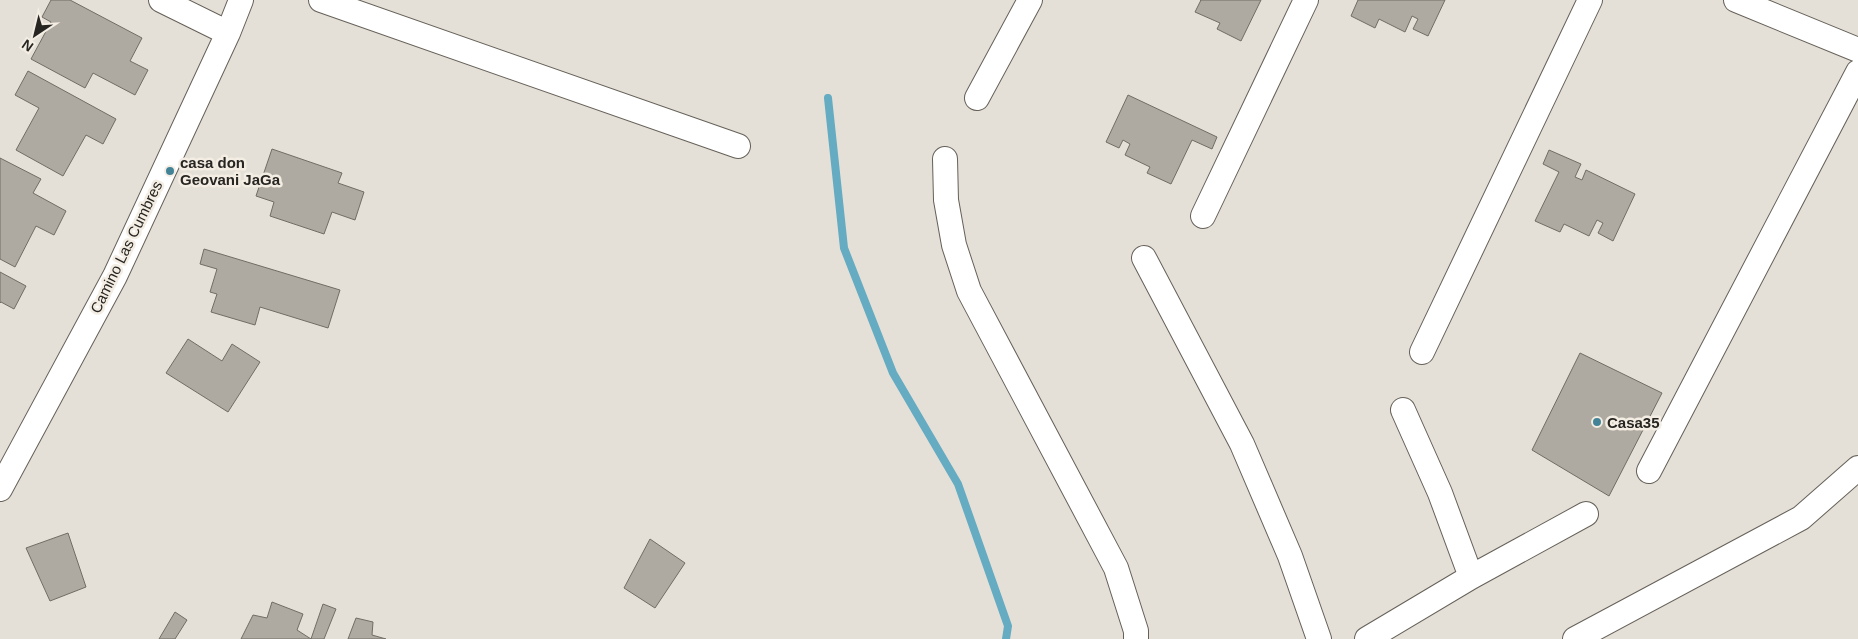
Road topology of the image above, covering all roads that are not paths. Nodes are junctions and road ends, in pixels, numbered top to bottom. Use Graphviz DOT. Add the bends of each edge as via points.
graph roads {
  1 [pos="161,0"];
  2 [pos="240,0"];
  3 [pos="321,0"];
  4 [pos="1030,0"];
  5 [pos="1306,0"];
  6 [pos="1590,0"];
  7 [pos="1736,0"];
  8 [pos="228,33"];
  9 [pos="1858,50"];
  10 [pos="1858,72"];
  11 [pos="977,98"];
  12 [pos="738,146"];
  13 [pos="945,160"];
  14 [pos="1203,216"];
  15 [pos="1144,258"];
  16 [pos="1422,352"];
  17 [pos="1403,410"];
  18 [pos="1858,468"];
  19 [pos="1649,471"];
  20 [pos="0,489"];
  21 [pos="1586,514"];
  22 [pos="1471,577"];
  23 [pos="1136,639"];
  24 [pos="1319,639"];
  25 [pos="1367,639"];
  26 [pos="1575,639"];
  1 -- 8 [label="street"];
  2 -- 8 [label="street, Camino Las Cumbres"];
  3 -- 12 [label="street"];
  4 -- 11 [label="street"];
  5 -- 14 [label="street"];
  6 -- 16 [label="street"];
  7 -- 9 [label="street"];
  8 -- 20 [label="street, Camino Las Cumbres" via="114,276"];
  10 -- 19 [label="street"];
  13 -- 23 [label="street" via="946,200 954,245 969,291 1116,568"];
  15 -- 24 [label="street" via="1242,444 1290,556"];
  17 -- 22 [label="street" via="1440,492"];
  18 -- 26 [label="street" via="1802,518"];
  21 -- 22 [label="street"];
  22 -- 25 [label="street"];
}
